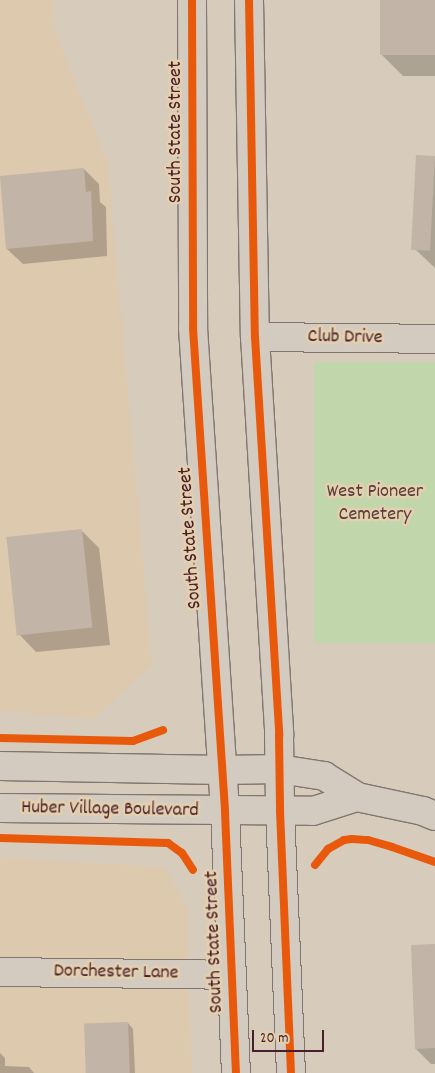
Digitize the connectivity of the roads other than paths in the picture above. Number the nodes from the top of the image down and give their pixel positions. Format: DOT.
graph roads {
  1 [pos="192,0"];
  2 [pos="249,0"];
  3 [pos="255,337"];
  4 [pos="435,339"];
  5 [pos="0,766"];
  6 [pos="279,769"];
  7 [pos="223,770"];
  8 [pos="357,797"];
  9 [pos="0,808"];
  10 [pos="280,811"];
  11 [pos="225,812"];
  12 [pos="435,816"];
  13 [pos="0,972"];
  14 [pos="232,975"];
  15 [pos="236,1073"];
  16 [pos="291,1073"];
  1 -- 7 [label="main road, South State Street"];
  2 -- 3 [label="main road"];
  3 -- 4 [label="main road, Club Drive"];
  3 -- 6 [label="main road"];
  5 -- 7 [label="main road, Huber Village Boulevard"];
  6 -- 7 [label="main road, Huber Village Boulevard"];
  6 -- 8 [label="main road, Huber Village Boulevard"];
  6 -- 10 [label="main road"];
  7 -- 11 [label="main road, South State Street"];
  8 -- 10 [label="main road, Huber Village Boulevard"];
  8 -- 12 [label="main road"];
  9 -- 11 [label="main road, Huber Village Boulevard"];
  10 -- 11 [label="main road, Huber Village Boulevard"];
  10 -- 16 [label="main road"];
  11 -- 14 [label="main road, South State Street"];
  13 -- 14 [label="main road, Dorchester Lane"];
  14 -- 15 [label="main road, South State Street"];
}
